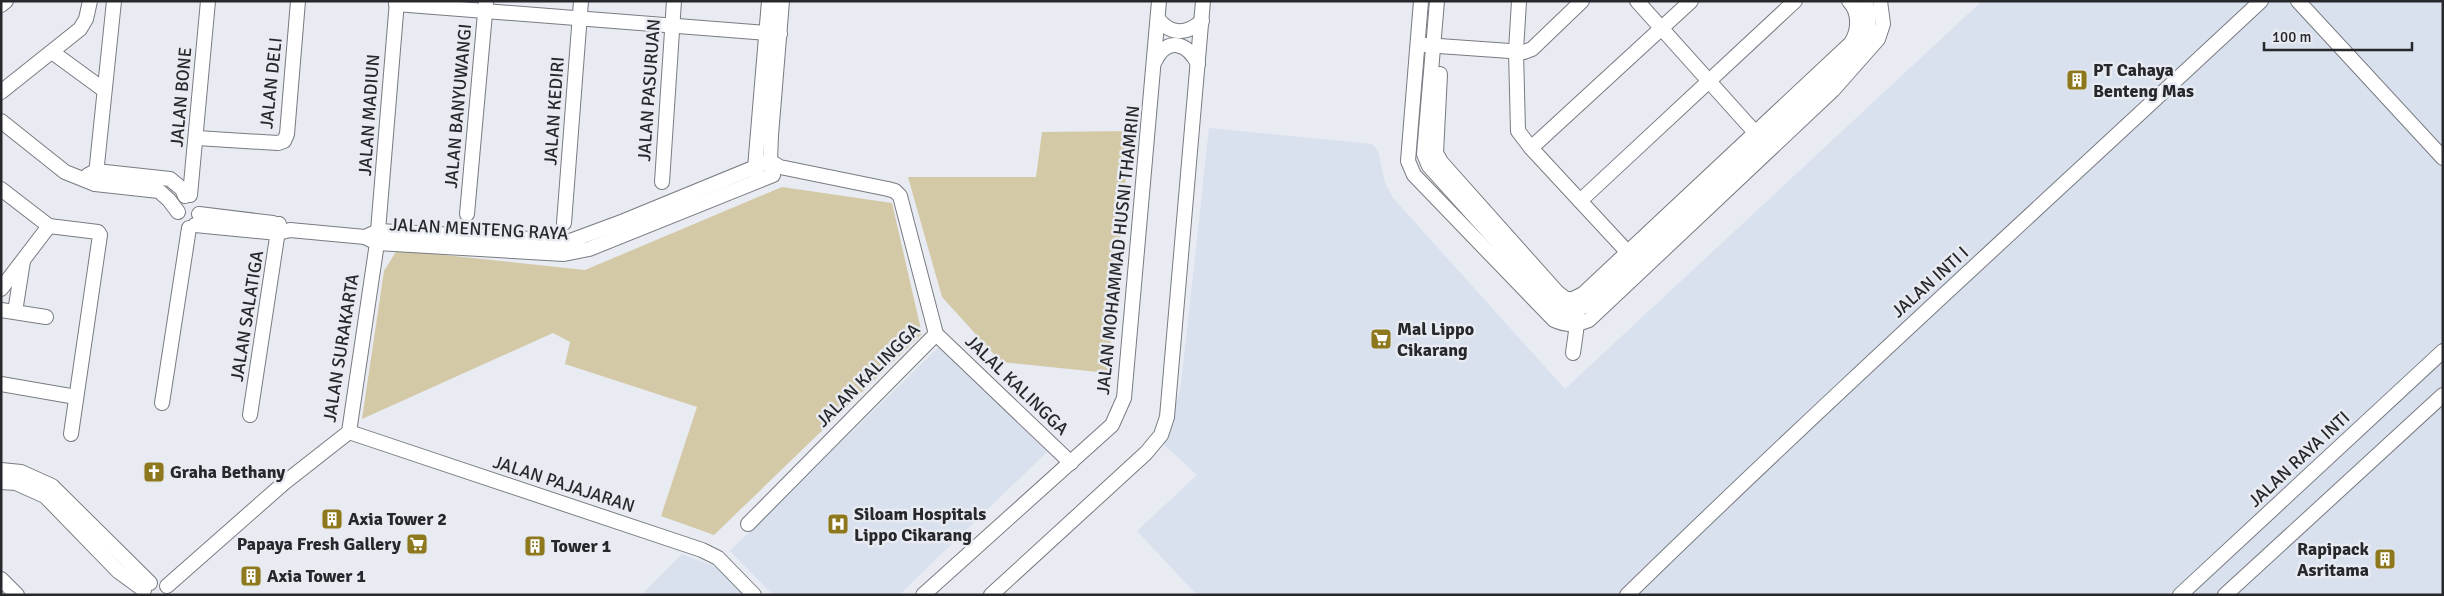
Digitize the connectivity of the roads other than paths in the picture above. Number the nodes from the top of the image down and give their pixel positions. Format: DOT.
graph roads {
  1 [pos="6,1"];
  2 [pos="90,1"];
  3 [pos="114,1"];
  4 [pos="208,1"];
  5 [pos="298,1"];
  6 [pos="581,1"];
  7 [pos="674,1"];
  8 [pos="769,1"];
  9 [pos="782,1"];
  10 [pos="1159,1"];
  11 [pos="1203,1"];
  12 [pos="1421,1"];
  13 [pos="1437,1"];
  14 [pos="1446,1"];
  15 [pos="1520,1"];
  16 [pos="1582,1"];
  17 [pos="1637,1"];
  18 [pos="1691,1"];
  19 [pos="1795,1"];
  20 [pos="1849,1"];
  21 [pos="1865,1"];
  22 [pos="1880,1"];
  23 [pos="2261,1"];
  24 [pos="2298,1"];
  25 [pos="397,2"];
  26 [pos="1,5"];
  27 [pos="486,6"];
  28 [pos="579,18"];
  29 [pos="1158,19"];
  30 [pos="1202,21"];
  31 [pos="672,26"];
  32 [pos="1662,28"];
  33 [pos="773,34"];
  34 [pos="1417,45"];
  35 [pos="1437,45"];
  36 [pos="1516,51"];
  37 [pos="52,52"];
  38 [pos="1154,62"];
  39 [pos="1198,64"];
  40 [pos="1710,80"];
  41 [pos="1830,85"];
  42 [pos="104,90"];
  43 [pos="1,92"];
  44 [pos="1,122"];
  45 [pos="1760,137"];
  46 [pos="197,138"];
  47 [pos="1531,148"];
  48 [pos="2443,158"];
  49 [pos="776,168"];
  50 [pos="757,174"];
  51 [pos="96,177"];
  52 [pos="662,182"];
  53 [pos="1,189"];
  54 [pos="188,196"];
  55 [pos="1711,198"];
  56 [pos="1580,201"];
  57 [pos="178,212"];
  58 [pos="467,214"];
  59 [pos="194,223"];
  60 [pos="564,223"];
  61 [pos="49,226"];
  62 [pos="282,229"];
  63 [pos="373,237"];
  64 [pos="1632,256"];
  65 [pos="23,258"];
  66 [pos="1,290"];
  67 [pos="8,311"];
  68 [pos="1576,312"];
  69 [pos="46,317"];
  70 [pos="936,334"];
  71 [pos="2443,351"];
  72 [pos="1573,353"];
  73 [pos="1,384"];
  74 [pos="2443,395"];
  75 [pos="76,397"];
  76 [pos="162,403"];
  77 [pos="250,415"];
  78 [pos="349,432"];
  79 [pos="71,434"];
  80 [pos="1071,463"];
  81 [pos="1,470"];
  82 [pos="1,482"];
  83 [pos="748,524"];
  84 [pos="1,579"];
  85 [pos="146,589"];
  86 [pos="168,591"];
  87 [pos="17,595"];
  88 [pos="754,595"];
  89 [pos="923,595"];
  90 [pos="991,595"];
  91 [pos="1627,595"];
  92 [pos="2180,595"];
  93 [pos="2225,595"];
  1 -- 26 [label="street"];
  2 -- 37 [label="street"];
  3 -- 42 [label="street"];
  4 -- 46 [label="street, JALAN BONE"];
  5 -- 46 [label="street, JALAN DELI"];
  6 -- 28 [label="street, JALAN KEDIRI"];
  7 -- 31 [label="street, JALAN PASURUAN"];
  8 -- 33 [label="street"];
  9 -- 33 [label="street"];
  10 -- 29 [label="street, JALAN MOHAMMAD HUSNI THAMRIN"];
  11 -- 30 [label="street"];
  12 -- 34 [label="street"];
  13 -- 35 [label="street"];
  14 -- 35 [label="street"];
  15 -- 36 [label="street"];
  16 -- 36 [label="street"];
  17 -- 32 [label="street"];
  18 -- 32 [label="street"];
  19 -- 40 [label="street"];
  20 -- 45 [label="street"];
  21 -- 41 [label="street"];
  22 -- 41 [label="street"];
  23 -- 91 [label="street, JALAN INTI I"];
  24 -- 48 [label="street"];
  25 -- 27 [label="street"];
  25 -- 63 [label="street, JALAN MADIUN"];
  27 -- 28 [label="street"];
  27 -- 58 [label="street, JALAN BANYUWANGI"];
  28 -- 31 [label="street"];
  28 -- 60 [label="street, JALAN KEDIRI"];
  29 -- 30 [label="street"];
  29 -- 38 [label="street, JALAN MOHAMMAD HUSNI THAMRIN"];
  30 -- 39 [label="street"];
  31 -- 33 [label="street"];
  31 -- 52 [label="street, JALAN PASURUAN"];
  32 -- 40 [label="street"];
  32 -- 47 [label="street"];
  33 -- 49 [label="street"];
  33 -- 50 [label="street"];
  34 -- 35 [label="street"];
  34 -- 68 [label="street"];
  35 -- 36 [label="street"];
  35 -- 68 [label="street"];
  36 -- 47 [label="street"];
  37 -- 42 [label="street"];
  37 -- 43 [label="street"];
  38 -- 39 [label="street"];
  38 -- 80 [label="street, JALAN MOHAMMAD HUSNI THAMRIN"];
  39 -- 90 [label="street"];
  40 -- 45 [label="street"];
  40 -- 56 [label="street"];
  41 -- 45 [label="street"];
  41 -- 55 [label="street"];
  42 -- 51 [label="street"];
  44 -- 51 [label="street"];
  45 -- 55 [label="street"];
  45 -- 64 [label="street"];
  46 -- 54 [label="street, JALAN BONE"];
  47 -- 56 [label="street"];
  49 -- 50 [label="street, JALAN MENTENG RAYA"];
  49 -- 70 [label="street, JALAN KALINGGA"];
  50 -- 63 [label="street, JALAN MENTENG RAYA"];
  51 -- 54 [label="street"];
  51 -- 57 [label="street"];
  53 -- 61 [label="street"];
  54 -- 57 [label="street, JALAN BONE"];
  54 -- 59 [label="street"];
  55 -- 64 [label="street"];
  55 -- 68 [label="street"];
  56 -- 64 [label="street"];
  57 -- 59 [label="street"];
  59 -- 62 [label="street, JALAN MENTENG RAYA"];
  59 -- 76 [label="street"];
  61 -- 65 [label="street"];
  61 -- 75 [label="street"];
  62 -- 63 [label="street, JALAN MENTENG RAYA"];
  62 -- 77 [label="street, JALAN SALATIGA"];
  63 -- 78 [label="street, JALAN SURAKARTA"];
  64 -- 68 [label="street"];
  65 -- 66 [label="street"];
  65 -- 67 [label="street"];
  67 -- 69 [label="street"];
  68 -- 72 [label="street"];
  70 -- 80 [label="street, JALAL KALINGGA"];
  70 -- 83 [label="street, JALAN KALINGGA"];
  71 -- 92 [label="street, JALAN RAYA INTI"];
  73 -- 75 [label="street"];
  74 -- 93 [label="street"];
  75 -- 79 [label="street"];
  78 -- 86 [label="street, JALAN SURAKARTA"];
  78 -- 88 [label="street, JALAN PAJAJARAN"];
  80 -- 89 [label="street, JALAN MOHAMMAD HUSNI THAMRIN"];
  81 -- 85 [label="street"];
  82 -- 85 [label="street"];
  84 -- 87 [label="street"];
  85 -- 86 [label="street"];
}
